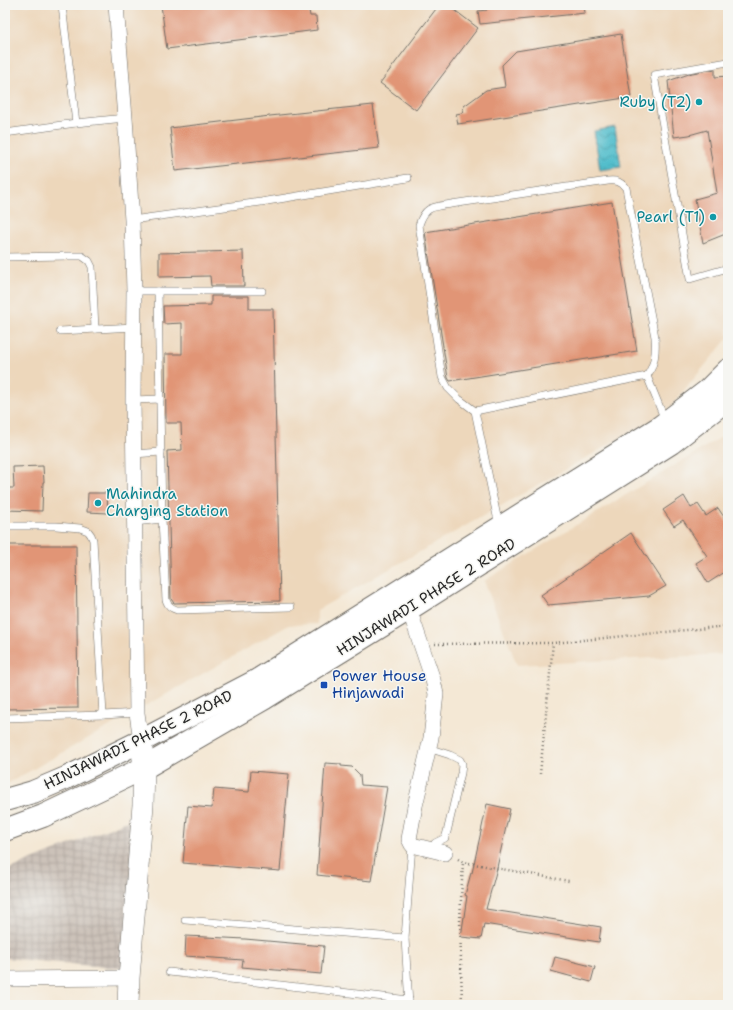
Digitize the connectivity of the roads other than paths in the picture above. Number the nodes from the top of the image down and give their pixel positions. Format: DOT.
graph roads {
  1 [pos="62,5"];
  2 [pos="116,5"];
  3 [pos="728,62"];
  4 [pos="125,118"];
  5 [pos="76,123"];
  6 [pos="5,133"];
  7 [pos="408,178"];
  8 [pos="132,220"];
  9 [pos="5,257"];
  10 [pos="728,268"];
  11 [pos="134,291"];
  12 [pos="158,291"];
  13 [pos="262,291"];
  14 [pos="135,327"];
  15 [pos="95,329"];
  16 [pos="60,332"];
  17 [pos="728,370"];
  18 [pos="647,376"];
  19 [pos="728,397"];
  20 [pos="160,399"];
  21 [pos="133,400"];
  22 [pos="475,412"];
  23 [pos="675,424"];
  24 [pos="161,452"];
  25 [pos="134,454"];
  26 [pos="162,519"];
  27 [pos="135,522"];
  28 [pos="5,526"];
  29 [pos="499,528"];
  30 [pos="291,607"];
  31 [pos="408,609"];
  32 [pos="137,713"];
  33 [pos="103,715"];
  34 [pos="5,718"];
  35 [pos="141,741"];
  36 [pos="428,748"];
  37 [pos="144,768"];
  38 [pos="5,800"];
  39 [pos="5,830"];
  40 [pos="412,845"];
  41 [pos="439,851"];
  42 [pos="185,920"];
  43 [pos="406,938"];
  44 [pos="169,972"];
  45 [pos="129,978"];
  46 [pos="5,979"];
  47 [pos="409,1002"];
  48 [pos="128,1005"];
  1 -- 5 [label="lane"];
  2 -- 4 [label="street"];
  3 -- 10 [label="lane"];
  4 -- 5 [label="lane"];
  4 -- 8 [label="street"];
  5 -- 6 [label="lane"];
  7 -- 8 [label="lane"];
  8 -- 11 [label="street"];
  9 -- 15 [label="lane"];
  11 -- 12 [label="lane"];
  11 -- 14 [label="street"];
  12 -- 13 [label="lane"];
  12 -- 20 [label="lane"];
  14 -- 15 [label="lane"];
  14 -- 21 [label="street"];
  15 -- 16 [label="lane"];
  17 -- 23 [label="main road, HINJAWADI PHASE 2 ROAD"];
  18 -- 22 [label="lane"];
  18 -- 22 [label="lane"];
  18 -- 23 [label="lane"];
  19 -- 23 [label="main road, HINJAWADI PHASE 2 ROAD"];
  20 -- 21 [label="lane"];
  20 -- 24 [label="lane"];
  21 -- 25 [label="street"];
  22 -- 29 [label="lane"];
  23 -- 29 [label="main road, HINJAWADI PHASE 2 ROAD"];
  23 -- 31 [label="main road, HINJAWADI PHASE 2 ROAD"];
  24 -- 25 [label="lane"];
  24 -- 26 [label="lane"];
  25 -- 27 [label="street"];
  26 -- 27 [label="lane"];
  26 -- 30 [label="lane"];
  27 -- 32 [label="street"];
  28 -- 33 [label="lane"];
  29 -- 35 [label="main road, HINJAWADI PHASE 2 ROAD"];
  31 -- 36 [label="street"];
  31 -- 37 [label="main road, HINJAWADI PHASE 2 ROAD"];
  32 -- 33 [label="lane"];
  32 -- 35 [label="street"];
  33 -- 34 [label="lane"];
  35 -- 37 [label="street"];
  35 -- 38 [label="main road, HINJAWADI PHASE 2 ROAD"];
  36 -- 40 [label="street"];
  36 -- 41 [label="lane"];
  37 -- 39 [label="main road, HINJAWADI PHASE 2 ROAD"];
  37 -- 45 [label="street"];
  40 -- 41 [label="street"];
  40 -- 43 [label="lane"];
  42 -- 43 [label="lane"];
  43 -- 47 [label="lane"];
  44 -- 47 [label="lane"];
  45 -- 46 [label="street"];
  45 -- 48 [label="street"];
}
